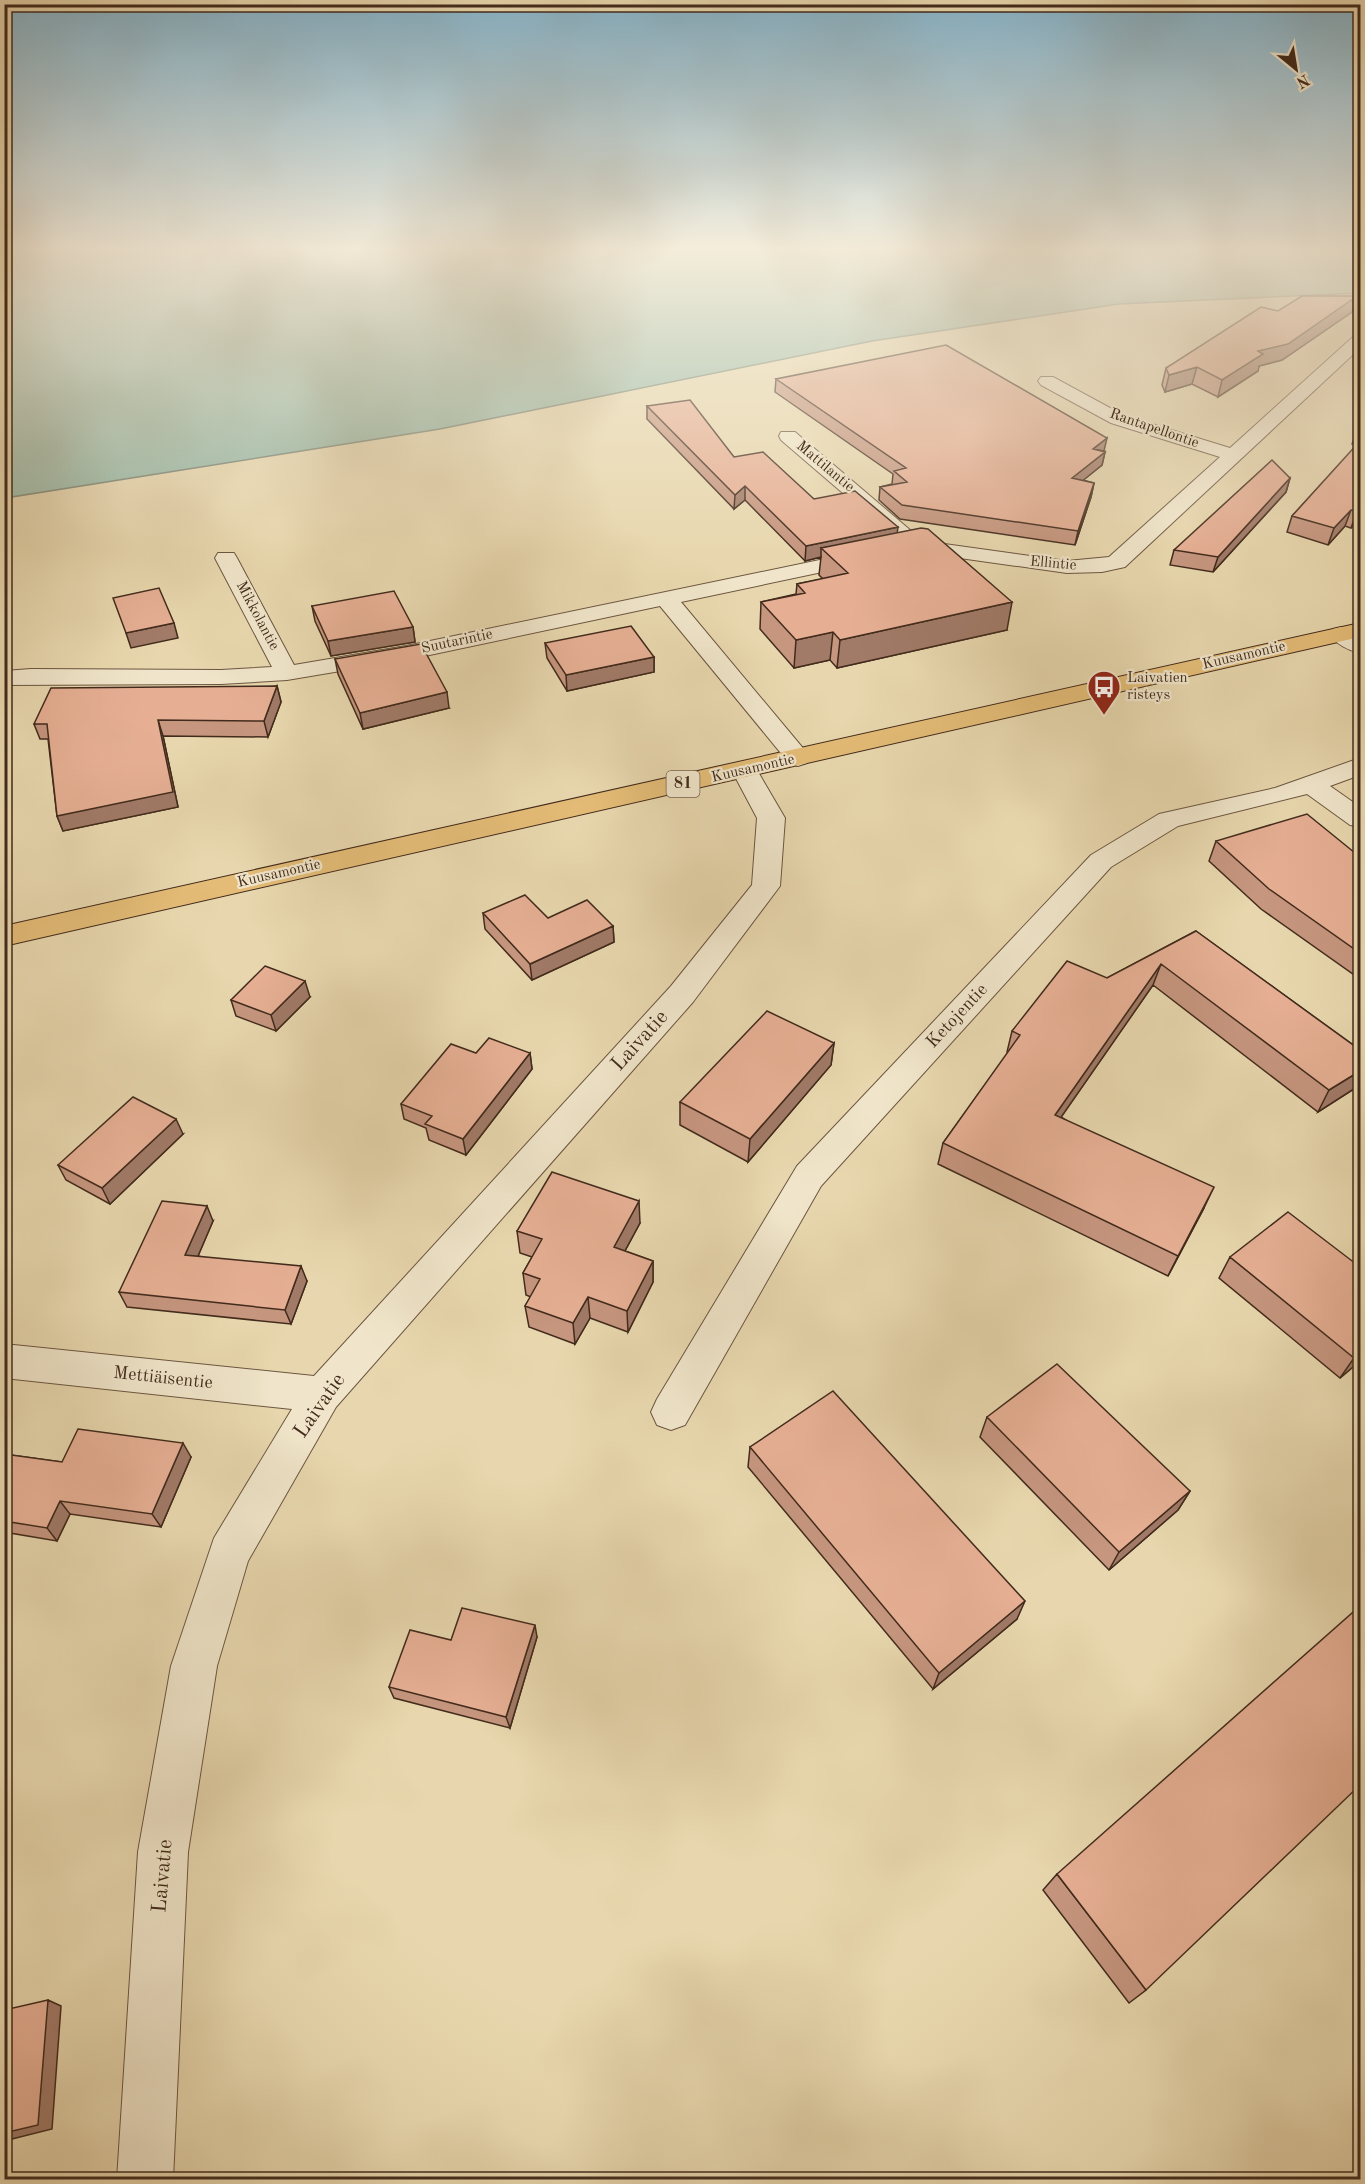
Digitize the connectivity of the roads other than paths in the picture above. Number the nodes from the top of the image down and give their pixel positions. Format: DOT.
graph roads {
  1 [pos="1349,349"];
  2 [pos="1324,370"];
  3 [pos="1351,371"];
  4 [pos="1047,381"];
  5 [pos="788,436"];
  6 [pos="1232,455"];
  7 [pos="917,546"];
  8 [pos="226,558"];
  9 [pos="666,599"];
  10 [pos="1354,637"];
  11 [pos="287,674"];
  12 [pos="4,678"];
  13 [pos="798,758"];
  14 [pos="1360,766"];
  15 [pos="745,771"];
  16 [pos="1310,784"];
  17 [pos="1360,819"];
  18 [pos="4,936"];
  19 [pos="4,1361"];
  20 [pos="322,1395"];
  21 [pos="671,1412"];
  22 [pos="145,2180"];
  1 -- 2 [label="street, Ellintie"];
  2 -- 3 [label="street"];
  2 -- 6 [label="street, Ellintie"];
  4 -- 6 [label="street, Rantapellontie"];
  5 -- 7 [label="street, Mattilantie"];
  6 -- 7 [label="street, Ellintie"];
  7 -- 9 [label="street, Ellintie"];
  8 -- 11 [label="street, Mikkolantie"];
  9 -- 11 [label="street, Suutarintie"];
  9 -- 13 [label="street"];
  10 -- 13 [label="main road, Kuusamontie / 81"];
  11 -- 12 [label="street, Suutarintie"];
  13 -- 15 [label="main road, Kuusamontie / 81"];
  14 -- 16 [label="street, Ketojentie"];
  15 -- 18 [label="main road, Kuusamontie / 81"];
  15 -- 20 [label="street, Laivatie"];
  16 -- 17 [label="street"];
  16 -- 21 [label="street, Ketojentie"];
  19 -- 20 [label="street, Mettiäisentie"];
  20 -- 22 [label="street, Laivatie"];
}
